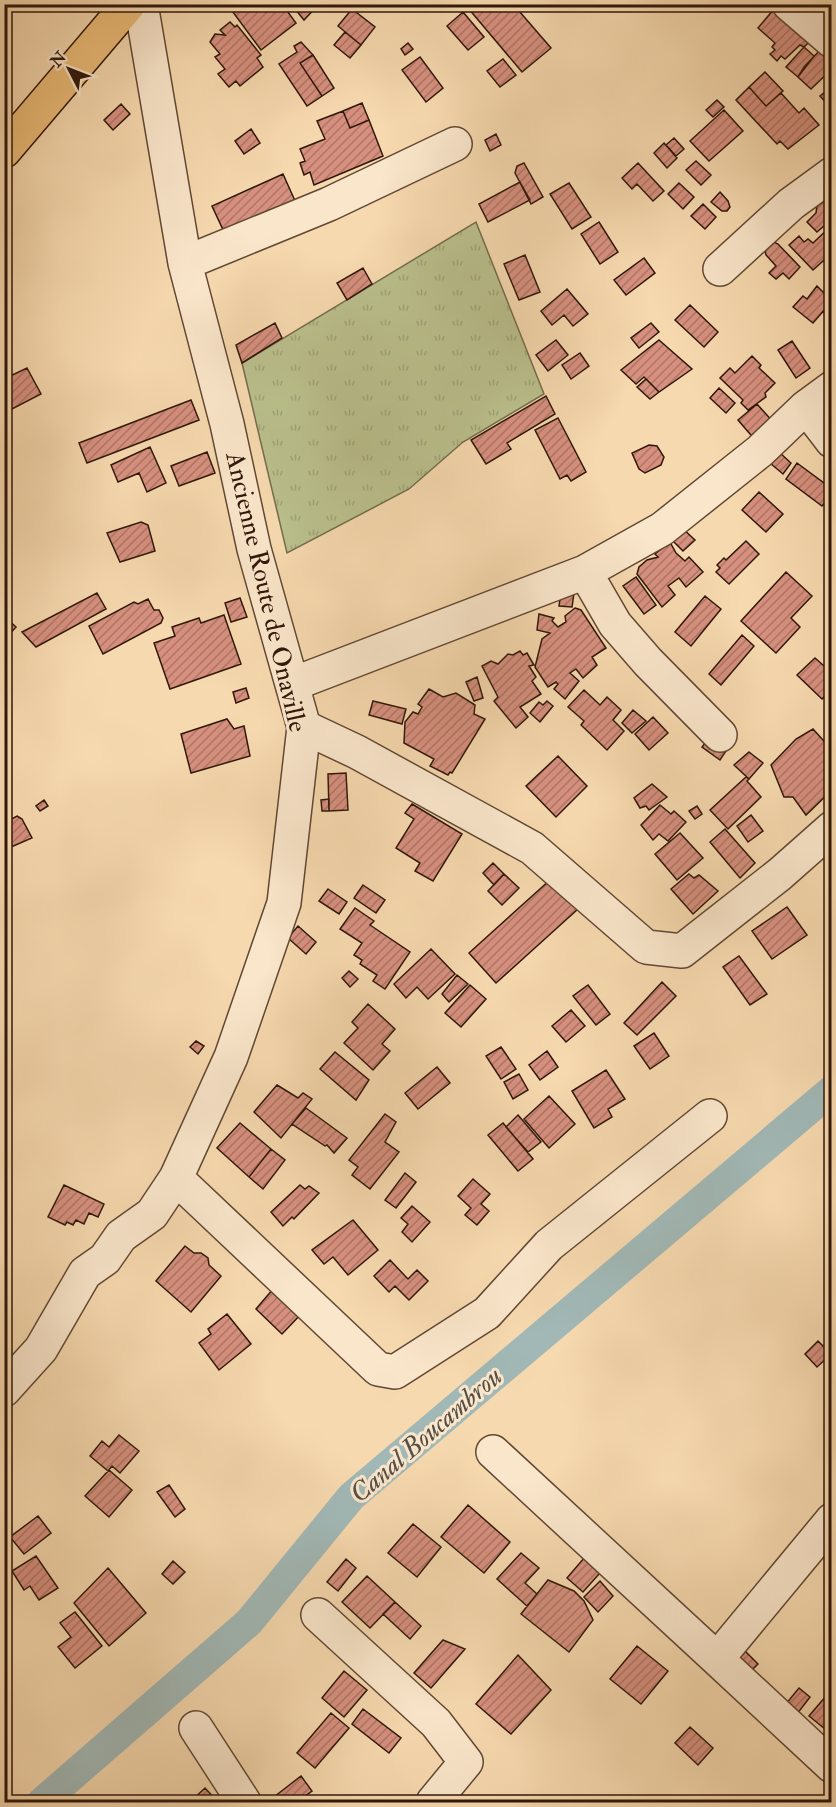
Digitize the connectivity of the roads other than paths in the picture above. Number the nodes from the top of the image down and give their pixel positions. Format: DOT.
graph roads {
  1 [pos="129,4"];
  2 [pos="141,4"];
  3 [pos="789,4"];
  4 [pos="831,41"];
  5 [pos="455,144"];
  6 [pos="4,151"];
  7 [pos="831,174"];
  8 [pos="185,263"];
  9 [pos="720,269"];
  10 [pos="831,388"];
  11 [pos="806,407"];
  12 [pos="831,441"];
  13 [pos="585,572"];
  14 [pos="293,684"];
  15 [pos="304,727"];
  16 [pos="720,735"];
  17 [pos="831,828"];
  18 [pos="710,1116"];
  19 [pos="176,1178"];
  20 [pos="4,1390"];
  21 [pos="493,1452"];
  22 [pos="831,1520"];
  23 [pos="318,1615"];
  24 [pos="717,1659"];
  25 [pos="196,1728"];
  26 [pos="831,1766"];
  27 [pos="244,1803"];
  28 [pos="433,1803"];
  1 -- 6 [label="main road"];
  2 -- 8 [label="street, Ancienne Route de Onaville"];
  3 -- 4 [label="street"];
  5 -- 8 [label="street"];
  7 -- 9 [label="street"];
  8 -- 14 [label="street, Ancienne Route de Onaville"];
  10 -- 11 [label="street"];
  11 -- 12 [label="street"];
  11 -- 13 [label="street"];
  13 -- 14 [label="street"];
  13 -- 16 [label="street"];
  14 -- 15 [label="street, Ancienne Route de Onaville"];
  15 -- 17 [label="street"];
  15 -- 19 [label="street, Ancienne Route de Onaville"];
  18 -- 19 [label="street"];
  19 -- 20 [label="street, Ancienne Route de Onaville"];
  21 -- 24 [label="street"];
  22 -- 24 [label="street"];
  23 -- 28 [label="street"];
  24 -- 26 [label="street"];
  25 -- 27 [label="street"];
}
